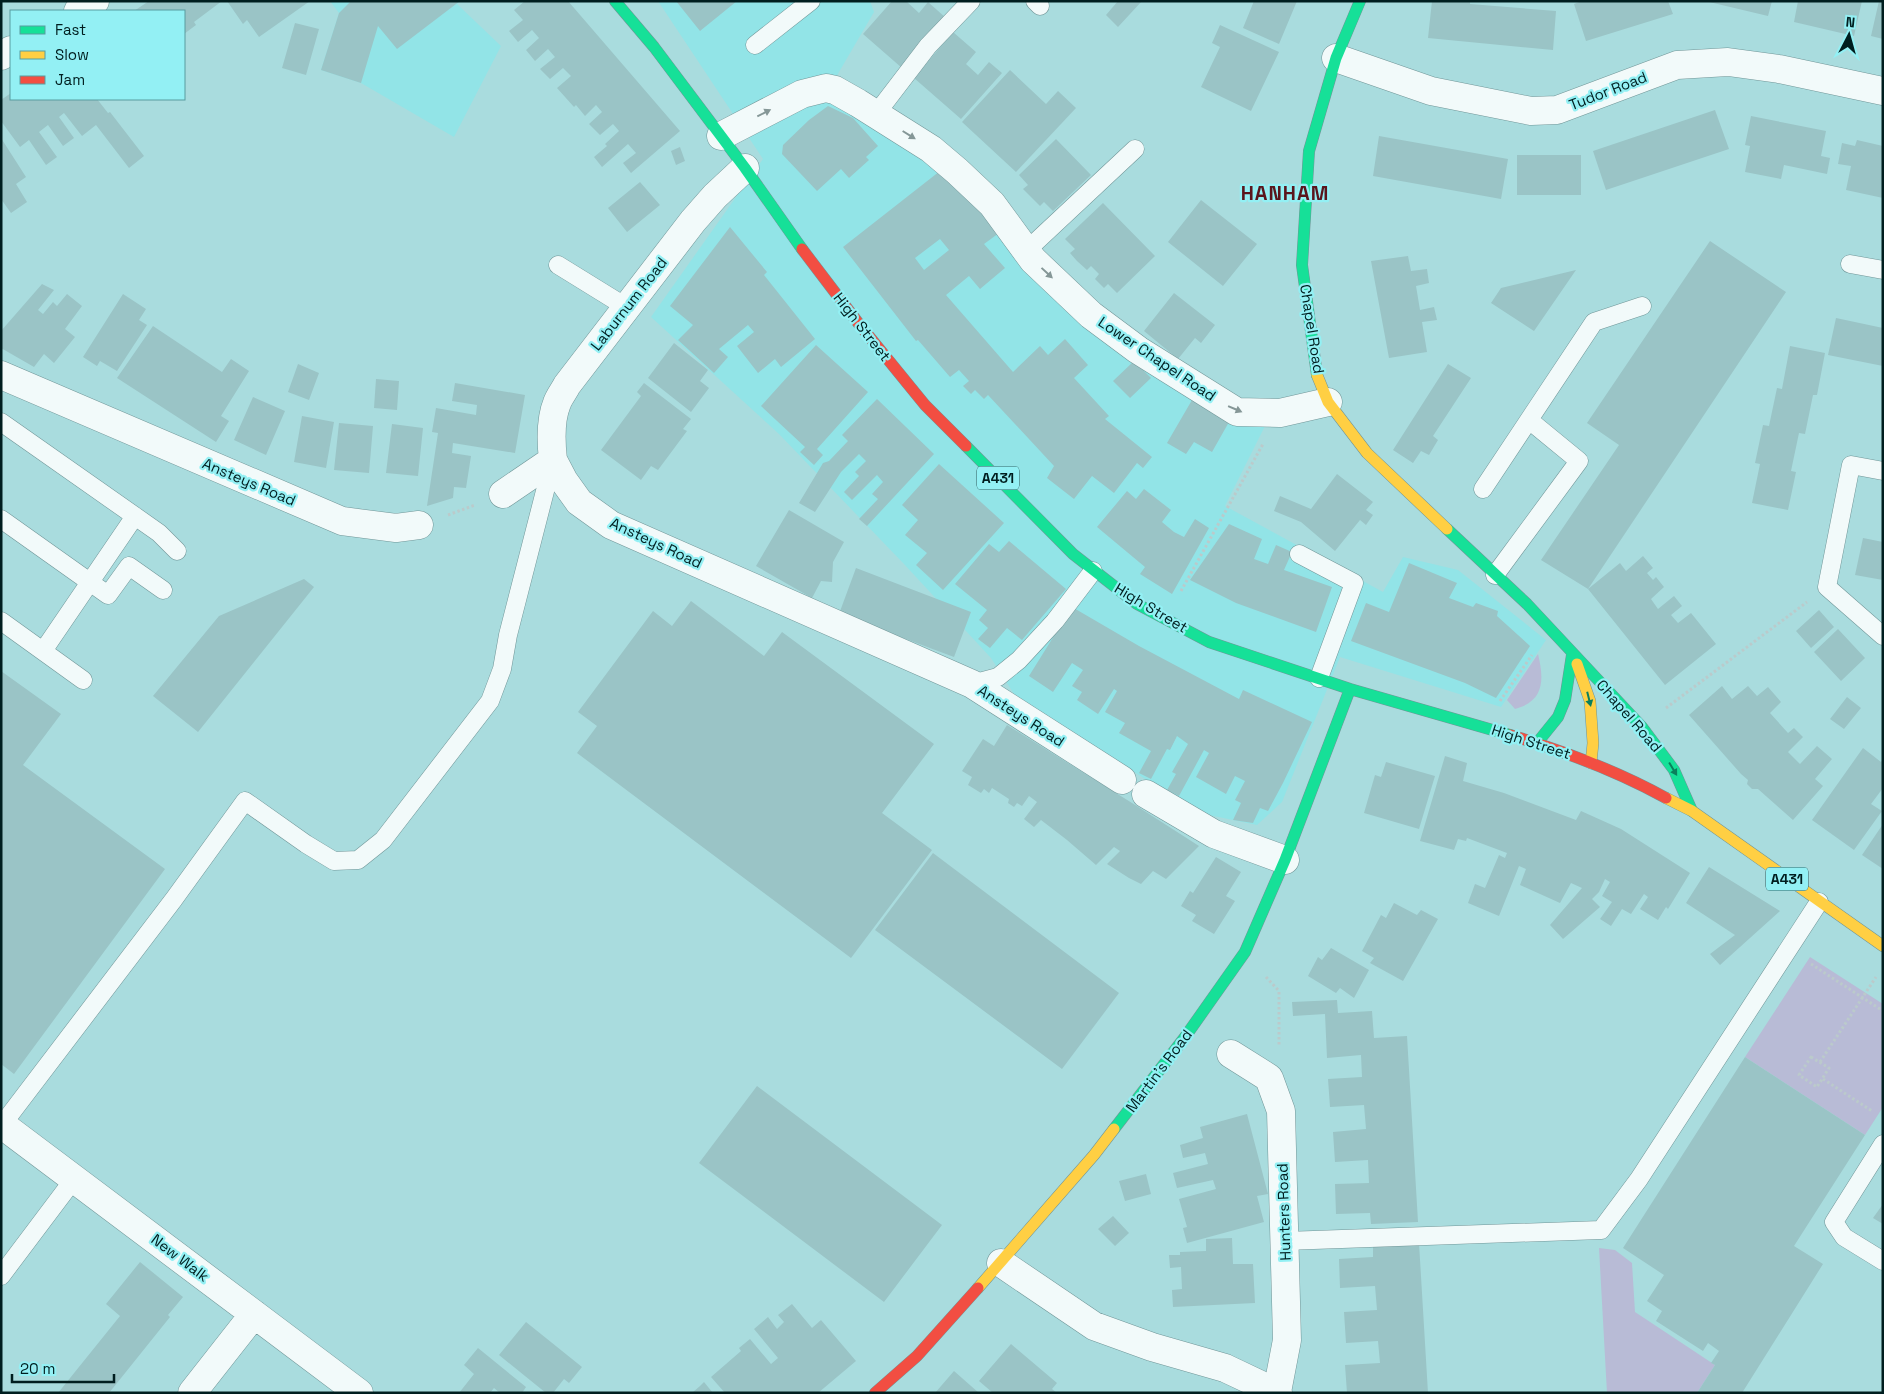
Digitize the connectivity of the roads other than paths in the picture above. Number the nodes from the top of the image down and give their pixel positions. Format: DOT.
graph roads {
  1 [pos="95,1"];
  2 [pos="615,1"];
  3 [pos="811,1"];
  4 [pos="971,1"];
  5 [pos="1360,1"];
  6 [pos="80,10"];
  7 [pos="755,45"];
  8 [pos="1336,58"];
  9 [pos="1883,91"];
  10 [pos="876,114"];
  11 [pos="721,136"];
  12 [pos="1135,149"];
  13 [pos="745,168"];
  14 [pos="1026,251"];
  15 [pos="1850,264"];
  16 [pos="558,265"];
  17 [pos="1883,270"];
  18 [pos="1642,306"];
  19 [pos="626,307"];
  20 [pos="1,376"];
  21 [pos="1328,402"];
  22 [pos="1529,420"];
  23 [pos="1,422"];
  24 [pos="553,460"];
  25 [pos="1883,471"];
  26 [pos="1483,489"];
  27 [pos="503,494"];
  28 [pos="135,516"];
  29 [pos="1,519"];
  30 [pos="419,525"];
  31 [pos="177,551"];
  32 [pos="1299,554"];
  33 [pos="1093,572"];
  34 [pos="1495,575"];
  35 [pos="90,582"];
  36 [pos="163,590"];
  37 [pos="1,621"];
  38 [pos="1883,636"];
  39 [pos="43,652"];
  40 [pos="1572,653"];
  41 [pos="1319,678"];
  42 [pos="83,680"];
  43 [pos="972,684"];
  44 [pos="1350,688"];
  45 [pos="1537,743"];
  46 [pos="1591,763"];
  47 [pos="1122,780"];
  48 [pos="1146,794"];
  49 [pos="1692,811"];
  50 [pos="1285,860"];
  51 [pos="1819,902"];
  52 [pos="1883,946"];
  53 [pos="1231,1054"];
  54 [pos="2,1124"];
  55 [pos="1883,1144"];
  56 [pos="74,1179"];
  57 [pos="1285,1241"];
  58 [pos="1883,1261"];
  59 [pos="1001,1263"];
  60 [pos="1,1276"];
  61 [pos="254,1314"];
  62 [pos="1277,1392"];
  63 [pos="192,1393"];
  64 [pos="359,1393"];
  65 [pos="875,1393"];
  1 -- 6 [label="street"];
  2 -- 11 [label="main road, High Street / A431"];
  3 -- 7 [label="lane"];
  4 -- 10 [label="lane"];
  5 -- 8 [label="main road, Chapel Road"];
  8 -- 9 [label="street, Tudor Road"];
  8 -- 21 [label="main road, Chapel Road"];
  11 -- 10 [label="street, Lower Chapel Road, one-way"];
  10 -- 14 [label="street, Lower Chapel Road, one-way"];
  11 -- 13 [label="main road, High Street / A431"];
  12 -- 14 [label="lane"];
  13 -- 19 [label="street, Laburnum Road"];
  13 -- 33 [label="main road, High Street / A431"];
  14 -- 21 [label="street, Lower Chapel Road, one-way"];
  15 -- 17 [label="lane"];
  16 -- 19 [label="lane"];
  18 -- 22 [label="lane"];
  19 -- 24 [label="street, Laburnum Road"];
  20 -- 30 [label="street, Ansteys Road"];
  21 -- 34 [label="main road, Chapel Road"];
  22 -- 26 [label="lane"];
  22 -- 34 [label="lane"];
  23 -- 28 [label="lane"];
  24 -- 27 [label="street"];
  24 -- 43 [label="street, Ansteys Road"];
  24 -- 54 [label="lane"];
  25 -- 38 [label="lane"];
  28 -- 31 [label="lane"];
  28 -- 35 [label="lane"];
  29 -- 35 [label="lane"];
  32 -- 41 [label="lane"];
  33 -- 41 [label="main road, High Street / A431"];
  33 -- 43 [label="lane"];
  34 -- 40 [label="main road, Chapel Road"];
  35 -- 36 [label="lane"];
  35 -- 39 [label="lane"];
  37 -- 39 [label="lane"];
  39 -- 42 [label="lane"];
  40 -- 45 [label="main road"];
  40 -- 46 [label="main road, Chapel Road, one-way"];
  40 -- 49 [label="main road, Chapel Road, one-way"];
  41 -- 44 [label="main road, High Street / A431"];
  43 -- 47 [label="street, Ansteys Road"];
  44 -- 45 [label="main road, High Street / A431"];
  44 -- 50 [label="main road, Martin's Road"];
  45 -- 46 [label="main road, High Street / A431"];
  46 -- 49 [label="main road, High Street / A431"];
  48 -- 50 [label="street"];
  49 -- 51 [label="main road, High Street / A431"];
  50 -- 59 [label="main road, Martin's Road"];
  51 -- 52 [label="main road, High Street / A431"];
  51 -- 57 [label="lane"];
  53 -- 57 [label="street, Hunters Road"];
  54 -- 56 [label="street, New Walk"];
  55 -- 58 [label="lane"];
  56 -- 60 [label="lane"];
  56 -- 61 [label="street, New Walk"];
  57 -- 62 [label="street, Hunters Road"];
  59 -- 62 [label="street, Hunters Road"];
  59 -- 65 [label="main road, Martin's Road"];
  61 -- 63 [label="street"];
  61 -- 64 [label="street, New Walk"];
}
